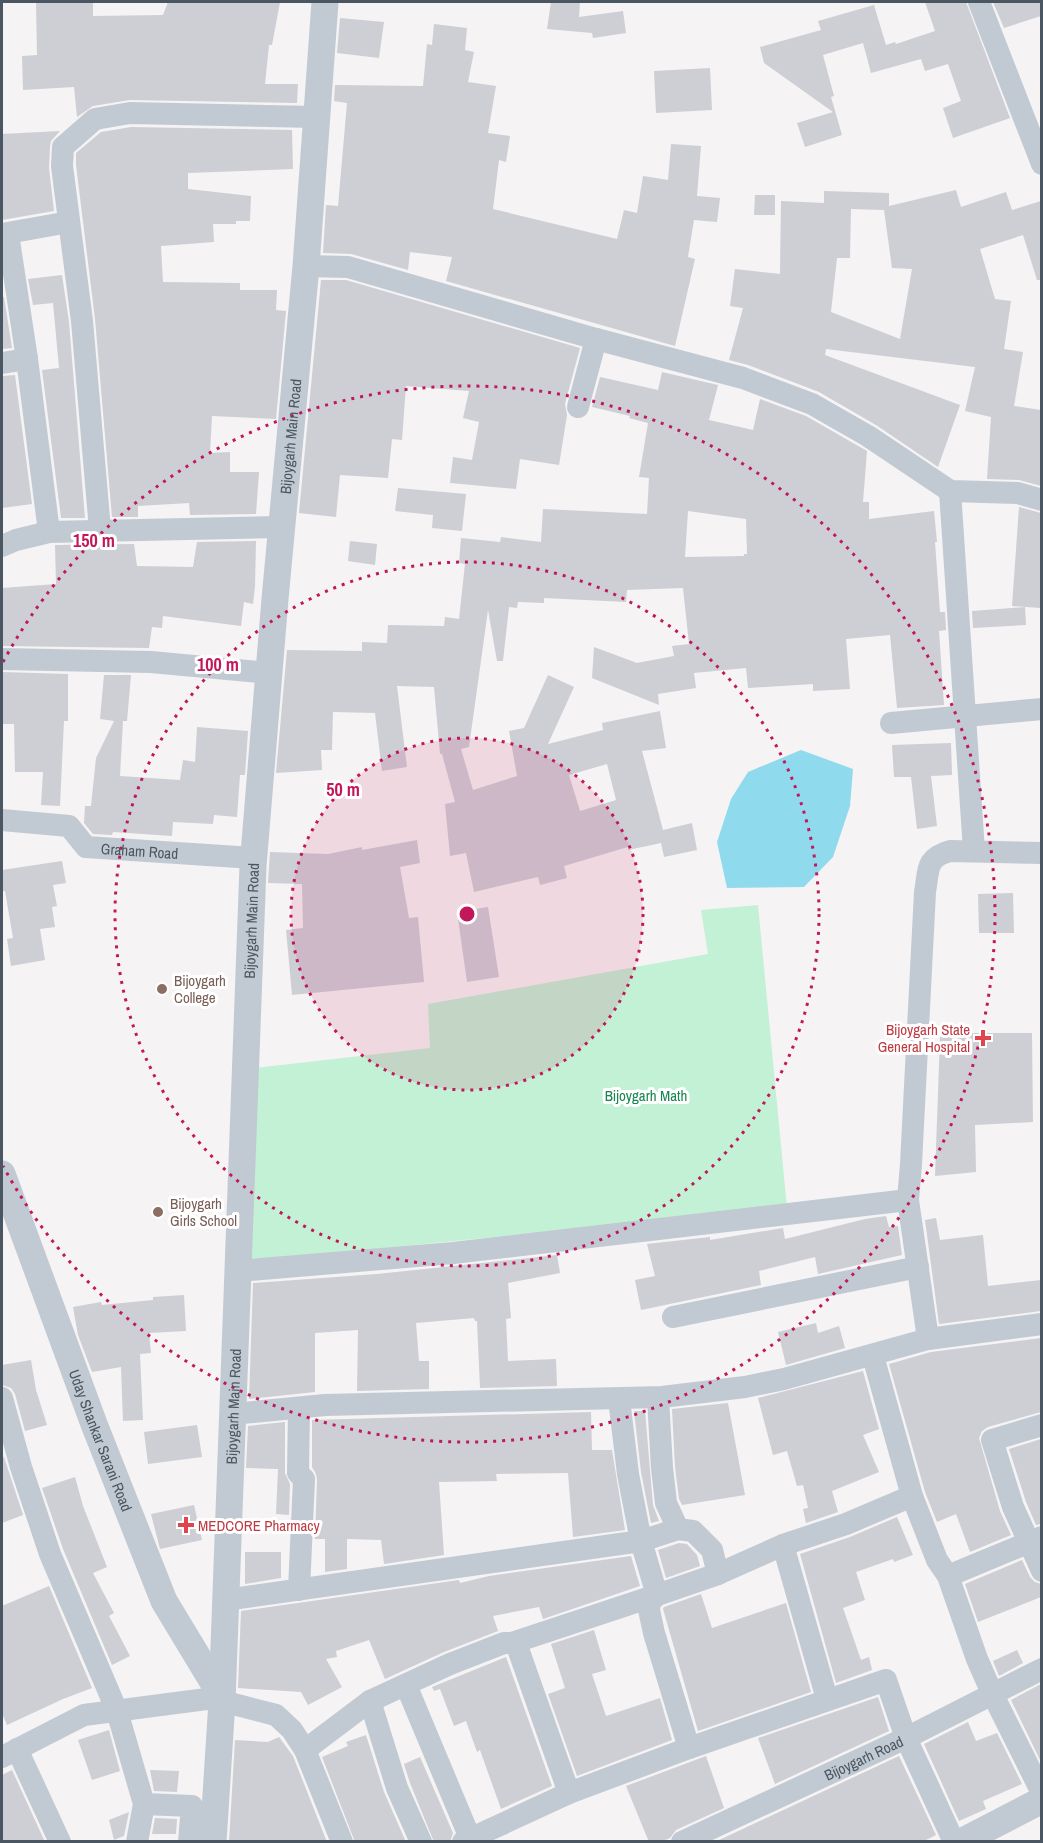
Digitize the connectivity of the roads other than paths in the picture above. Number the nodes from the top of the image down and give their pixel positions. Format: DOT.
graph roads {
  1 [pos="325,2"];
  2 [pos="979,2"];
  3 [pos="316,117"];
  4 [pos="1041,164"];
  5 [pos="69,222"];
  6 [pos="5,234"];
  7 [pos="306,266"];
  8 [pos="596,339"];
  9 [pos="27,359"];
  10 [pos="2,363"];
  11 [pos="578,407"];
  12 [pos="950,491"];
  13 [pos="1041,500"];
  14 [pos="281,527"];
  15 [pos="99,530"];
  16 [pos="49,532"];
  17 [pos="2,546"];
  18 [pos="2,659"];
  19 [pos="268,673"];
  20 [pos="1041,709"];
  21 [pos="964,717"];
  22 [pos="891,723"];
  23 [pos="3,813"];
  24 [pos="974,851"];
  25 [pos="1041,853"];
  26 [pos="254,858"];
  27 [pos="2,1174"];
  28 [pos="908,1200"];
  29 [pos="918,1267"];
  30 [pos="238,1271"];
  31 [pos="674,1317"];
  32 [pos="1041,1324"];
  33 [pos="928,1340"];
  34 [pos="873,1356"];
  35 [pos="2,1398"];
  36 [pos="658,1398"];
  37 [pos="619,1399"];
  38 [pos="299,1408"];
  39 [pos="232,1414"];
  40 [pos="1041,1425"];
  41 [pos="912,1496"];
  42 [pos="678,1529"];
  43 [pos="1035,1539"];
  44 [pos="641,1541"];
  45 [pos="783,1545"];
  46 [pos="1041,1571"];
  47 [pos="718,1574"];
  48 [pos="948,1576"];
  49 [pos="298,1590"];
  50 [pos="657,1595"];
  51 [pos="225,1600"];
  52 [pos="512,1643"];
  53 [pos="1041,1669"];
  54 [pos="406,1685"];
  55 [pos="992,1693"];
  56 [pos="222,1699"];
  57 [pos="827,1700"];
  58 [pos="370,1701"];
  59 [pos="117,1711"];
  60 [pos="906,1738"];
  61 [pos="689,1748"];
  62 [pos="304,1750"];
  63 [pos="9,1753"];
  64 [pos="569,1793"];
  65 [pos="1041,1793"];
  66 [pos="1041,1800"];
  67 [pos="144,1804"];
  68 [pos="467,1840"];
  69 [pos="60,1842"];
  70 [pos="137,1842"];
  71 [pos="189,1842"];
  72 [pos="213,1842"];
  73 [pos="342,1842"];
  74 [pos="421,1842"];
  75 [pos="682,1842"];
  76 [pos="954,1842"];
  77 [pos="961,1842"];
  1 -- 3 [label="street, Bijoygarh Main Road"];
  2 -- 4 [label="street"];
  3 -- 5 [label="street"];
  3 -- 7 [label="street, Bijoygarh Main Road"];
  5 -- 6 [label="street"];
  5 -- 15 [label="street"];
  6 -- 9 [label="street"];
  7 -- 8 [label="street"];
  7 -- 14 [label="street, Bijoygarh Main Road"];
  8 -- 11 [label="street"];
  8 -- 12 [label="street"];
  9 -- 10 [label="street"];
  9 -- 16 [label="street"];
  12 -- 13 [label="street"];
  12 -- 21 [label="street"];
  14 -- 15 [label="street"];
  14 -- 19 [label="street, Bijoygarh Main Road"];
  15 -- 16 [label="street"];
  16 -- 17 [label="street"];
  18 -- 19 [label="street"];
  19 -- 26 [label="street, Bijoygarh Main Road"];
  20 -- 21 [label="street"];
  21 -- 22 [label="street"];
  21 -- 24 [label="street"];
  23 -- 26 [label="street, Graham Road"];
  24 -- 25 [label="street"];
  24 -- 28 [label="street"];
  26 -- 30 [label="street, Bijoygarh Main Road"];
  27 -- 56 [label="street, Uday Shankar Sarani Road"];
  28 -- 29 [label="street"];
  28 -- 30 [label="street"];
  29 -- 31 [label="street"];
  29 -- 33 [label="street"];
  30 -- 39 [label="street, Bijoygarh Main Road"];
  32 -- 33 [label="street"];
  33 -- 34 [label="street"];
  34 -- 36 [label="street"];
  34 -- 41 [label="street"];
  35 -- 59 [label="street"];
  36 -- 37 [label="street"];
  36 -- 42 [label="street"];
  37 -- 38 [label="street"];
  37 -- 44 [label="street"];
  38 -- 39 [label="street"];
  38 -- 49 [label="street"];
  39 -- 51 [label="street, Bijoygarh Main Road"];
  40 -- 43 [label="street"];
  41 -- 45 [label="street"];
  41 -- 48 [label="street"];
  42 -- 44 [label="street"];
  42 -- 47 [label="street"];
  43 -- 46 [label="street"];
  43 -- 48 [label="street"];
  44 -- 49 [label="street"];
  44 -- 50 [label="street"];
  45 -- 47 [label="street"];
  45 -- 57 [label="street"];
  47 -- 50 [label="street"];
  48 -- 55 [label="street"];
  49 -- 51 [label="street"];
  50 -- 52 [label="street"];
  50 -- 61 [label="street"];
  51 -- 56 [label="street, Bijoygarh Main Road"];
  52 -- 54 [label="street"];
  52 -- 64 [label="street"];
  53 -- 55 [label="street, Bijoygarh Road"];
  54 -- 58 [label="street"];
  54 -- 68 [label="street"];
  55 -- 60 [label="street, Bijoygarh Road"];
  55 -- 65 [label="street"];
  56 -- 59 [label="street"];
  56 -- 62 [label="street"];
  56 -- 72 [label="street, Bijoygarh Main Road"];
  57 -- 60 [label="street"];
  57 -- 61 [label="street"];
  58 -- 62 [label="street"];
  58 -- 74 [label="street"];
  59 -- 63 [label="street"];
  59 -- 67 [label="street"];
  60 -- 75 [label="street, Bijoygarh Road"];
  60 -- 76 [label="street"];
  61 -- 64 [label="street"];
  62 -- 73 [label="street"];
  63 -- 69 [label="street"];
  64 -- 68 [label="street"];
  66 -- 77 [label="street"];
  67 -- 70 [label="street"];
  67 -- 71 [label="street"];
}
